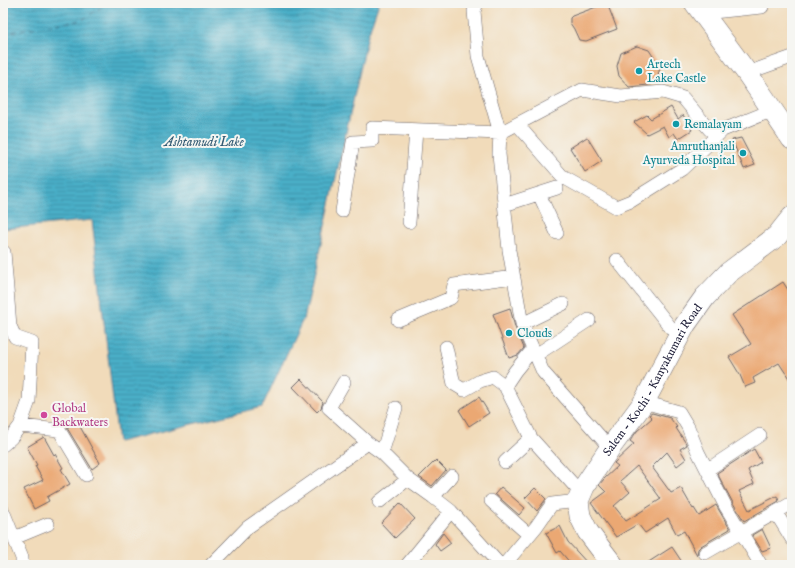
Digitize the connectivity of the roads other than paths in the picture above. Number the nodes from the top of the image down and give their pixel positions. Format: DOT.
graph roads {
  1 [pos="477,3"];
  2 [pos="762,3"];
  3 [pos="699,8"];
  4 [pos="792,57"];
  5 [pos="747,73"];
  6 [pos="772,110"];
  7 [pos="517,124"];
  8 [pos="416,130"];
  9 [pos="723,130"];
  10 [pos="500,133"];
  11 [pos="792,139"];
  12 [pos="557,188"];
  13 [pos="539,194"];
  14 [pos="504,205"];
  15 [pos="342,211"];
  16 [pos="792,217"];
  17 [pos="409,222"];
  18 [pos="558,232"];
  19 [pos="4,252"];
  20 [pos="617,260"];
  21 [pos="514,277"];
  22 [pos="5,284"];
  23 [pos="563,304"];
  24 [pos="398,320"];
  25 [pos="589,320"];
  26 [pos="522,324"];
  27 [pos="679,338"];
  28 [pos="446,347"];
  29 [pos="535,352"];
  30 [pos="344,382"];
  31 [pos="505,386"];
  32 [pos="644,402"];
  33 [pos="396,408"];
  34 [pos="20,426"];
  35 [pos="760,435"];
  36 [pos="531,438"];
  37 [pos="368,443"];
  38 [pos="3,445"];
  39 [pos="610,448"];
  40 [pos="382,453"];
  41 [pos="505,462"];
  42 [pos="707,470"];
  43 [pos="86,475"];
  44 [pos="452,476"];
  45 [pos="408,479"];
  46 [pos="433,497"];
  47 [pos="580,497"];
  48 [pos="491,501"];
  49 [pos="379,502"];
  50 [pos="792,503"];
  51 [pos="451,511"];
  52 [pos="776,512"];
  53 [pos="3,513"];
  54 [pos="48,524"];
  55 [pos="742,532"];
  56 [pos="529,535"];
  57 [pos="14,538"];
  58 [pos="792,539"];
  59 [pos="705,553"];
  60 [pos="213,564"];
  61 [pos="22,565"];
  62 [pos="407,565"];
  63 [pos="500,565"];
  64 [pos="504,565"];
  65 [pos="613,565"];
  66 [pos="761,565"];
  1 -- 10 [label="street"];
  2 -- 3 [label="street"];
  3 -- 5 [label="main road"];
  4 -- 5 [label="street"];
  5 -- 6 [label="main road"];
  6 -- 9 [label="street"];
  6 -- 11 [label="main road"];
  7 -- 9 [label="street"];
  7 -- 9 [label="street"];
  7 -- 10 [label="street"];
  8 -- 10 [label="street"];
  8 -- 15 [label="street"];
  8 -- 17 [label="street"];
  10 -- 14 [label="street"];
  12 -- 13 [label="street"];
  13 -- 14 [label="street"];
  13 -- 18 [label="street"];
  14 -- 21 [label="street"];
  16 -- 27 [label="main road, Salem - Kochi - Kanyakumari Road"];
  19 -- 22 [label="street"];
  20 -- 27 [label="street"];
  21 -- 24 [label="street"];
  21 -- 26 [label="street"];
  22 -- 34 [label="street"];
  23 -- 26 [label="street"];
  25 -- 29 [label="street"];
  26 -- 29 [label="street"];
  27 -- 32 [label="main road, Salem - Kochi - Kanyakumari Road"];
  28 -- 31 [label="street"];
  29 -- 31 [label="street"];
  29 -- 39 [label="street"];
  30 -- 37 [label="street"];
  31 -- 36 [label="street"];
  32 -- 39 [label="main road, Salem - Kochi - Kanyakumari Road"];
  32 -- 42 [label="street"];
  33 -- 40 [label="street"];
  34 -- 38 [label="street"];
  34 -- 43 [label="street"];
  35 -- 42 [label="street"];
  36 -- 41 [label="street"];
  36 -- 47 [label="street"];
  37 -- 40 [label="street"];
  37 -- 60 [label="street"];
  39 -- 47 [label="main road, Salem - Kochi - Kanyakumari Road"];
  40 -- 45 [label="street"];
  42 -- 55 [label="street"];
  44 -- 46 [label="street"];
  45 -- 46 [label="street"];
  45 -- 49 [label="street"];
  46 -- 51 [label="street"];
  47 -- 56 [label="street"];
  47 -- 65 [label="main road"];
  48 -- 56 [label="street"];
  50 -- 52 [label="street"];
  51 -- 62 [label="street"];
  51 -- 63 [label="street"];
  52 -- 55 [label="street"];
  52 -- 58 [label="street"];
  53 -- 57 [label="street"];
  54 -- 57 [label="street"];
  55 -- 59 [label="street"];
  55 -- 66 [label="street"];
  56 -- 64 [label="street"];
  57 -- 61 [label="street"];
}
